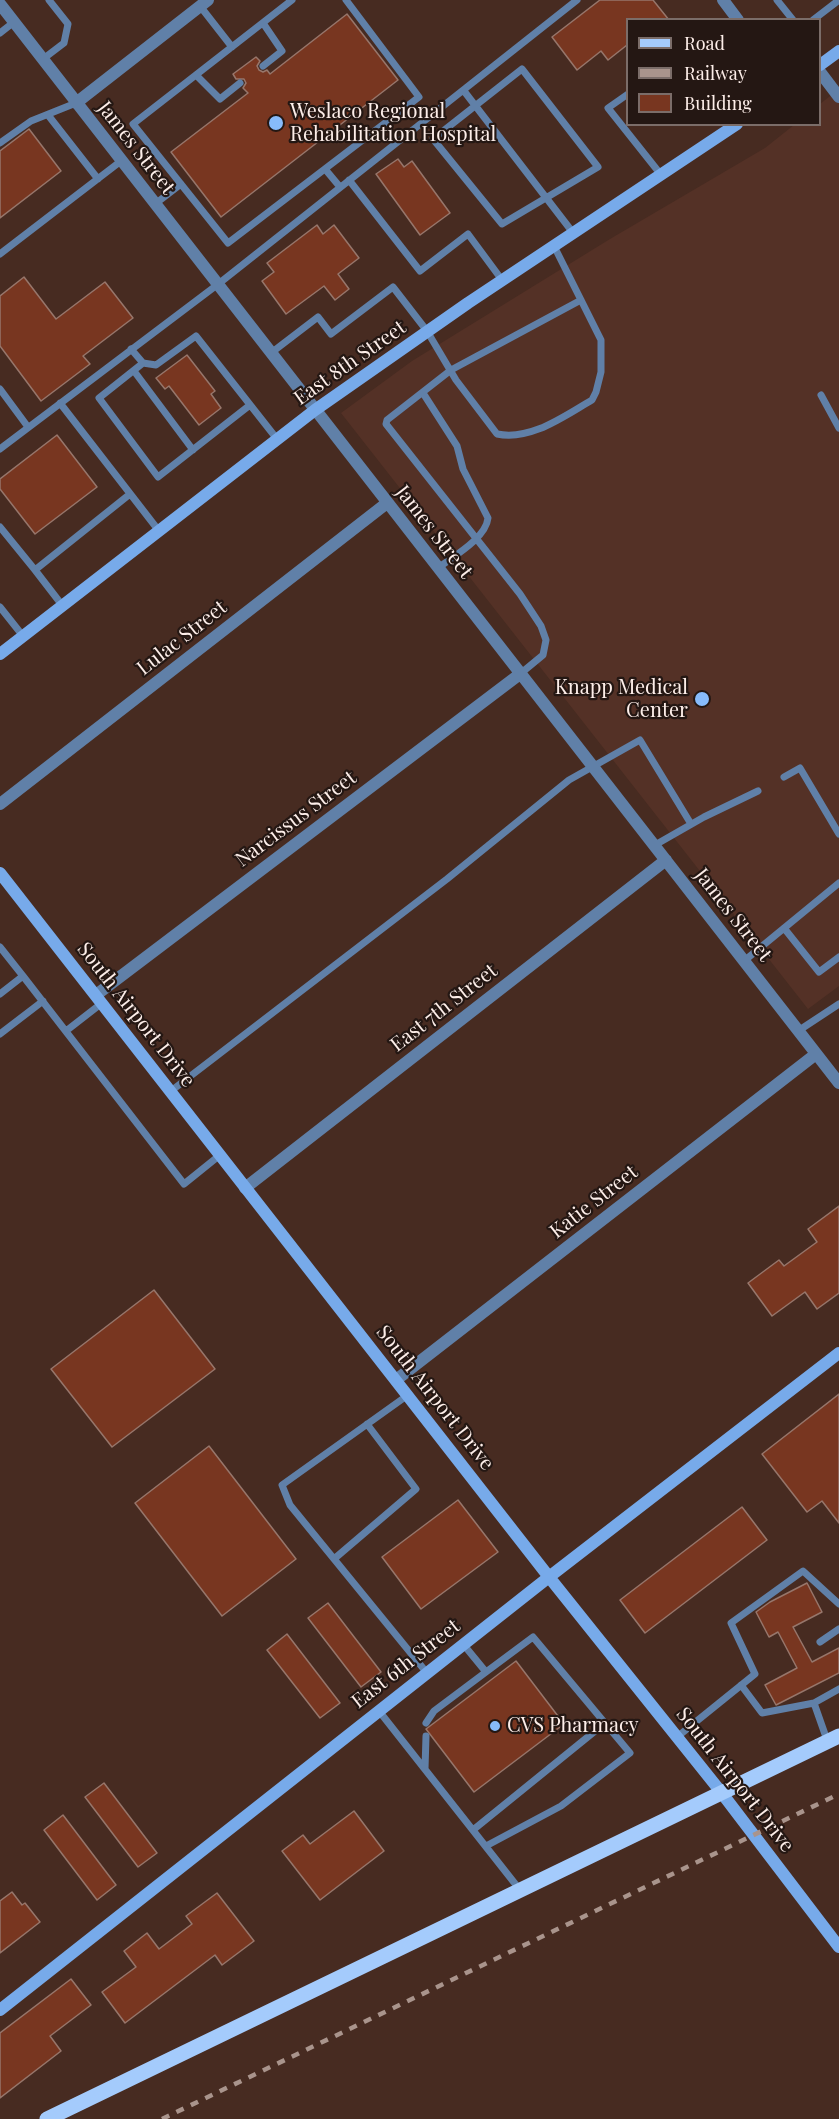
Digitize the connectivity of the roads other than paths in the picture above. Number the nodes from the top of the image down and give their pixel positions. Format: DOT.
graph roads {
  1 [pos="49,0"];
  2 [pos="292,0"];
  3 [pos="346,0"];
  4 [pos="577,0"];
  5 [pos="723,0"];
  6 [pos="777,0"];
  7 [pos="839,0"];
  8 [pos="204,3"];
  9 [pos="0,4"];
  10 [pos="733,18"];
  11 [pos="791,18"];
  12 [pos="816,18"];
  13 [pos="14,22"];
  14 [pos="263,22"];
  15 [pos="0,33"];
  16 [pos="232,47"];
  17 [pos="839,51"];
  18 [pos="43,59"];
  19 [pos="821,64"];
  20 [pos="263,66"];
  21 [pos="821,74"];
  22 [pos="196,75"];
  23 [pos="240,83"];
  24 [pos="464,91"];
  25 [pos="626,95"];
  26 [pos="839,97"];
  27 [pos="76,103"];
  28 [pos="475,105"];
  29 [pos="48,115"];
  30 [pos="734,126"];
  31 [pos="0,143"];
  32 [pos="122,161"];
  33 [pos="325,169"];
  34 [pos="662,176"];
  35 [pos="98,178"];
  36 [pos="349,180"];
  37 [pos="181,184"];
  38 [pos="340,187"];
  39 [pos="547,196"];
  40 [pos="155,204"];
  41 [pos="574,234"];
  42 [pos="554,246"];
  43 [pos="0,254"];
  44 [pos="502,280"];
  45 [pos="217,285"];
  46 [pos="581,300"];
  47 [pos="427,331"];
  48 [pos="131,349"];
  49 [pos="271,353"];
  50 [pos="143,363"];
  51 [pos="134,370"];
  52 [pos="451,370"];
  53 [pos="0,389"];
  54 [pos="423,393"];
  55 [pos="821,395"];
  56 [pos="60,403"];
  57 [pos="250,405"];
  58 [pos="315,410"];
  59 [pos="28,427"];
  60 [pos="839,428"];
  61 [pos="277,439"];
  62 [pos="0,449"];
  63 [pos="194,450"];
  64 [pos="130,494"];
  65 [pos="387,503"];
  66 [pos="0,527"];
  67 [pos="159,531"];
  68 [pos="476,539"];
  69 [pos="438,568"];
  70 [pos="35,570"];
  71 [pos="62,605"];
  72 [pos="0,607"];
  73 [pos="23,636"];
  74 [pos="0,654"];
  75 [pos="520,674"];
  76 [pos="593,767"];
  77 [pos="784,777"];
  78 [pos="758,791"];
  79 [pos="0,804"];
  80 [pos="691,824"];
  81 [pos="839,834"];
  82 [pos="655,845"];
  83 [pos="666,860"];
  84 [pos="0,873"];
  85 [pos="839,883"];
  86 [pos="784,928"];
  87 [pos="0,947"];
  88 [pos="839,957"];
  89 [pos="744,961"];
  90 [pos="23,976"];
  91 [pos="0,994"];
  92 [pos="99,999"];
  93 [pos="42,1001"];
  94 [pos="839,1004"];
  95 [pos="66,1031"];
  96 [pos="798,1031"];
  97 [pos="0,1034"];
  98 [pos="816,1054"];
  99 [pos="839,1083"];
  100 [pos="171,1091"];
  101 [pos="220,1155"];
  102 [pos="245,1188"];
  103 [pos="839,1353"];
  104 [pos="396,1380"];
  105 [pos="408,1395"];
  106 [pos="367,1424"];
  107 [pos="334,1559"];
  108 [pos="549,1577"];
  109 [pos="839,1604"];
  110 [pos="839,1629"];
  111 [pos="820,1642"];
  112 [pos="464,1644"];
  113 [pos="486,1672"];
  114 [pos="427,1673"];
  115 [pos="741,1685"];
  116 [pos="839,1689"];
  117 [pos="814,1703"];
  118 [pos="379,1711"];
  119 [pos="426,1723"];
  120 [pos="605,1723"];
  121 [pos="426,1736"];
  122 [pos="677,1737"];
  123 [pos="833,1739"];
  124 [pos="425,1769"];
  125 [pos="721,1792"];
  126 [pos="473,1830"];
  127 [pos="486,1846"];
  128 [pos="520,1890"];
  129 [pos="839,1947"];
  130 [pos="0,2010"];
  131 [pos="47,2119"];
  1 -- 18 [label="lane"];
  2 -- 14 [label="lane"];
  3 -- 33 [label="lane"];
  4 -- 24 [label="lane"];
  5 -- 10 [label="street"];
  6 -- 11 [label="lane"];
  7 -- 12 [label="lane"];
  8 -- 16 [label="lane"];
  8 -- 27 [label="street"];
  9 -- 13 [label="street, James Street"];
  13 -- 15 [label="lane"];
  13 -- 18 [label="street, James Street"];
  14 -- 16 [label="lane"];
  14 -- 20 [label="lane"];
  16 -- 22 [label="lane"];
  17 -- 19 [label="street"];
  18 -- 27 [label="street, James Street"];
  21 -- 26 [label="street"];
  22 -- 23 [label="lane"];
  22 -- 37 [label="lane"];
  24 -- 28 [label="lane"];
  24 -- 36 [label="lane"];
  25 -- 34 [label="lane"];
  27 -- 29 [label="lane"];
  27 -- 32 [label="street, James Street"];
  28 -- 39 [label="lane"];
  28 -- 39 [label="lane"];
  28 -- 39 [label="lane"];
  29 -- 31 [label="lane"];
  29 -- 35 [label="lane"];
  30 -- 34 [label="street, East 8th Street"];
  32 -- 35 [label="lane"];
  32 -- 40 [label="street, James Street"];
  33 -- 37 [label="lane"];
  33 -- 38 [label="lane"];
  34 -- 41 [label="street, East 8th Street"];
  35 -- 43 [label="lane"];
  36 -- 38 [label="lane"];
  36 -- 44 [label="lane"];
  37 -- 40 [label="lane"];
  38 -- 45 [label="lane"];
  39 -- 41 [label="lane"];
  40 -- 45 [label="street, James Street"];
  41 -- 42 [label="street, East 8th Street"];
  42 -- 44 [label="street, East 8th Street"];
  42 -- 46 [label="lane"];
  44 -- 47 [label="street, East 8th Street"];
  45 -- 48 [label="lane"];
  45 -- 49 [label="street, James Street"];
  46 -- 52 [label="lane"];
  46 -- 52 [label="lane"];
  47 -- 49 [label="lane"];
  47 -- 52 [label="lane"];
  47 -- 58 [label="street, East 8th Street"];
  48 -- 50 [label="lane"];
  48 -- 56 [label="lane"];
  49 -- 58 [label="street, James Street"];
  50 -- 51 [label="lane"];
  50 -- 57 [label="lane"];
  51 -- 63 [label="lane"];
  51 -- 63 [label="lane"];
  52 -- 54 [label="lane"];
  53 -- 59 [label="lane"];
  54 -- 68 [label="lane"];
  54 -- 68 [label="lane"];
  55 -- 60 [label="lane"];
  56 -- 59 [label="lane"];
  56 -- 64 [label="lane"];
  57 -- 61 [label="lane"];
  57 -- 63 [label="lane"];
  58 -- 61 [label="street, East 8th Street"];
  58 -- 65 [label="street, James Street"];
  59 -- 62 [label="lane"];
  61 -- 67 [label="street, East 8th Street"];
  64 -- 67 [label="lane"];
  64 -- 70 [label="lane"];
  65 -- 69 [label="street, James Street"];
  65 -- 79 [label="street, Lulac Street"];
  66 -- 70 [label="lane"];
  67 -- 71 [label="street, East 8th Street"];
  68 -- 69 [label="lane"];
  68 -- 75 [label="lane"];
  69 -- 75 [label="street, James Street"];
  70 -- 71 [label="lane"];
  71 -- 73 [label="street, East 8th Street"];
  72 -- 73 [label="lane"];
  73 -- 74 [label="street, East 8th Street"];
  75 -- 76 [label="street, James Street"];
  75 -- 92 [label="street, Narcissus Street"];
  76 -- 80 [label="lane"];
  76 -- 82 [label="street, James Street"];
  76 -- 100 [label="lane"];
  77 -- 81 [label="lane"];
  78 -- 80 [label="lane"];
  80 -- 82 [label="lane"];
  82 -- 83 [label="street, James Street"];
  83 -- 89 [label="street, James Street"];
  83 -- 102 [label="street, East 7th Street"];
  84 -- 92 [label="street, South Airport Drive"];
  85 -- 86 [label="lane"];
  86 -- 88 [label="lane"];
  86 -- 89 [label="lane"];
  87 -- 90 [label="lane"];
  89 -- 96 [label="street, James Street"];
  90 -- 91 [label="lane"];
  90 -- 93 [label="lane"];
  92 -- 95 [label="lane"];
  92 -- 100 [label="street, South Airport Drive"];
  93 -- 95 [label="lane"];
  93 -- 97 [label="lane"];
  94 -- 96 [label="lane"];
  95 -- 101 [label="lane"];
  96 -- 98 [label="street, James Street"];
  98 -- 99 [label="street, James Street"];
  98 -- 104 [label="street, Katie Street"];
  100 -- 101 [label="street, South Airport Drive"];
  101 -- 102 [label="street, South Airport Drive"];
  102 -- 104 [label="street, South Airport Drive"];
  103 -- 108 [label="street, East 6th Street"];
  104 -- 105 [label="street, South Airport Drive"];
  105 -- 106 [label="lane"];
  105 -- 108 [label="street, South Airport Drive"];
  106 -- 107 [label="lane"];
  106 -- 107 [label="lane"];
  107 -- 114 [label="lane"];
  108 -- 112 [label="street, East 6th Street"];
  108 -- 122 [label="street, South Airport Drive"];
  109 -- 115 [label="lane"];
  110 -- 111 [label="lane"];
  112 -- 113 [label="lane"];
  112 -- 114 [label="street, East 6th Street"];
  113 -- 119 [label="lane"];
  113 -- 120 [label="lane"];
  114 -- 118 [label="street, East 6th Street"];
  115 -- 117 [label="lane"];
  115 -- 122 [label="lane"];
  116 -- 117 [label="lane"];
  117 -- 123 [label="lane"];
  118 -- 124 [label="lane"];
  118 -- 130 [label="street, East 6th Street"];
  120 -- 126 [label="lane"];
  120 -- 127 [label="lane"];
  121 -- 124 [label="lane"];
  122 -- 125 [label="street, South Airport Drive"];
  123 -- 125 [label="main road"];
  124 -- 126 [label="lane"];
  125 -- 128 [label="main road"];
  125 -- 129 [label="street, South Airport Drive"];
  126 -- 127 [label="lane"];
  127 -- 128 [label="lane"];
  128 -- 131 [label="main road"];
}
